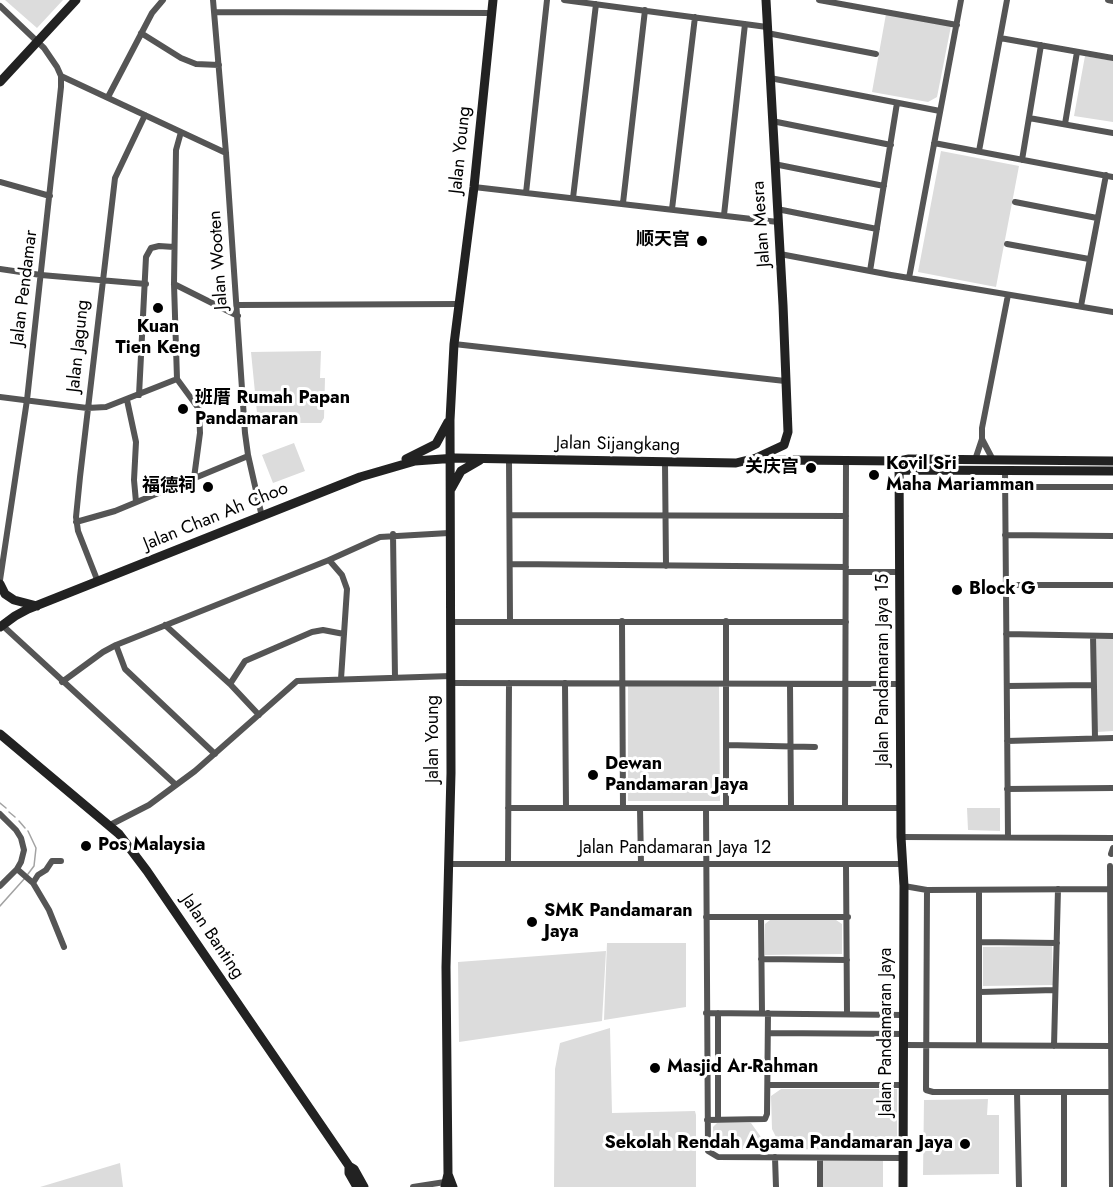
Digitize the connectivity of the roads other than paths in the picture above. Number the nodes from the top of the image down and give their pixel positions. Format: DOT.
graph roads {
  1 [pos="76,0"];
  2 [pos="163,0"];
  3 [pos="213,0"];
  4 [pos="494,0"];
  5 [pos="547,0"];
  6 [pos="564,0"];
  7 [pos="766,0"];
  8 [pos="819,0"];
  9 [pos="961,0"];
  10 [pos="1007,0"];
  11 [pos="1108,0"];
  12 [pos="1113,1"];
  13 [pos="596,4"];
  14 [pos="0,6"];
  15 [pos="645,10"];
  16 [pos="214,12"];
  17 [pos="492,13"];
  18 [pos="695,17"];
  19 [pos="746,24"];
  20 [pos="957,25"];
  21 [pos="767,30"];
  22 [pos="141,33"];
  23 [pos="1000,38"];
  24 [pos="38,41"];
  25 [pos="1041,45"];
  26 [pos="1077,52"];
  27 [pos="876,54"];
  28 [pos="1113,58"];
  29 [pos="219,65"];
  30 [pos="61,76"];
  31 [pos="770,78"];
  32 [pos="0,82"];
  33 [pos="108,97"];
  34 [pos="897,103"];
  35 [pos="940,111"];
  36 [pos="145,115"];
  37 [pos="1029,118"];
  38 [pos="772,121"];
  39 [pos="1065,124"];
  40 [pos="181,132"];
  41 [pos="1113,132"];
  42 [pos="934,143"];
  43 [pos="891,145"];
  44 [pos="979,152"];
  45 [pos="226,153"];
  46 [pos="1022,160"];
  47 [pos="774,164"];
  48 [pos="1110,176"];
  49 [pos="0,182"];
  50 [pos="884,186"];
  51 [pos="474,187"];
  52 [pos="526,193"];
  53 [pos="50,196"];
  54 [pos="573,198"];
  55 [pos="1015,202"];
  56 [pos="623,203"];
  57 [pos="672,209"];
  58 [pos="777,209"];
  59 [pos="724,215"];
  60 [pos="1097,218"];
  61 [pos="778,222"];
  62 [pos="877,229"];
  63 [pos="1007,244"];
  64 [pos="174,247"];
  65 [pos="780,254"];
  66 [pos="1089,259"];
  67 [pos="0,269"];
  68 [pos="870,271"];
  69 [pos="41,275"];
  70 [pos="909,278"];
  71 [pos="102,280"];
  72 [pos="146,284"];
  73 [pos="174,284"];
  74 [pos="1008,295"];
  75 [pos="459,304"];
  76 [pos="237,305"];
  77 [pos="1081,306"];
  78 [pos="1113,312"];
  79 [pos="238,316"];
  80 [pos="454,344"];
  81 [pos="177,380"];
  82 [pos="785,381"];
  83 [pos="139,395"];
  84 [pos="0,397"];
  85 [pos="27,400"];
  86 [pos="127,400"];
  87 [pos="87,408"];
  88 [pos="450,420"];
  89 [pos="982,439"];
  90 [pos="783,446"];
  91 [pos="248,456"];
  92 [pos="448,459"];
  93 [pos="482,459"];
  94 [pos="509,459"];
  95 [pos="846,460"];
  96 [pos="975,460"];
  97 [pos="993,460"];
  98 [pos="1097,460"];
  99 [pos="1113,460"];
  100 [pos="744,462"];
  101 [pos="665,463"];
  102 [pos="899,465"];
  103 [pos="384,470"];
  104 [pos="1005,470"];
  105 [pos="1098,471"];
  106 [pos="1113,471"];
  107 [pos="194,478"];
  108 [pos="1005,487"];
  109 [pos="1113,487"];
  110 [pos="449,499"];
  111 [pos="136,502"];
  112 [pos="510,514"];
  113 [pos="665,515"];
  114 [pos="846,516"];
  115 [pos="262,517"];
  116 [pos="76,522"];
  117 [pos="449,533"];
  118 [pos="393,534"];
  119 [pos="1005,535"];
  120 [pos="1113,536"];
  121 [pos="329,560"];
  122 [pos="510,564"];
  123 [pos="666,566"];
  124 [pos="846,570"];
  125 [pos="900,572"];
  126 [pos="0,582"];
  127 [pos="98,582"];
  128 [pos="1006,585"];
  129 [pos="1113,585"];
  130 [pos="38,606"];
  131 [pos="510,621"];
  132 [pos="622,621"];
  133 [pos="726,621"];
  134 [pos="450,622"];
  135 [pos="846,622"];
  136 [pos="165,625"];
  137 [pos="1,626"];
  138 [pos="344,634"];
  139 [pos="1006,634"];
  140 [pos="1093,636"];
  141 [pos="1113,636"];
  142 [pos="116,645"];
  143 [pos="395,678"];
  144 [pos="341,679"];
  145 [pos="451,680"];
  146 [pos="62,682"];
  147 [pos="509,683"];
  148 [pos="565,683"];
  149 [pos="622,683"];
  150 [pos="230,684"];
  151 [pos="726,684"];
  152 [pos="790,684"];
  153 [pos="845,684"];
  154 [pos="901,684"];
  155 [pos="1094,685"];
  156 [pos="1007,686"];
  157 [pos="259,715"];
  158 [pos="0,734"];
  159 [pos="1095,738"];
  160 [pos="1113,738"];
  161 [pos="1007,741"];
  162 [pos="726,745"];
  163 [pos="790,746"];
  164 [pos="815,747"];
  165 [pos="216,754"];
  166 [pos="176,785"];
  167 [pos="1008,789"];
  168 [pos="1113,789"];
  169 [pos="508,807"];
  170 [pos="566,807"];
  171 [pos="623,808"];
  172 [pos="640,808"];
  173 [pos="706,808"];
  174 [pos="726,808"];
  175 [pos="791,808"];
  176 [pos="845,808"];
  177 [pos="901,808"];
  178 [pos="0,814"];
  179 [pos="110,825"];
  180 [pos="901,837"];
  181 [pos="1008,837"];
  182 [pos="1113,838"];
  183 [pos="62,861"];
  184 [pos="448,864"];
  185 [pos="508,864"];
  186 [pos="641,864"];
  187 [pos="706,864"];
  188 [pos="846,864"];
  189 [pos="901,864"];
  190 [pos="1110,866"];
  191 [pos="20,872"];
  192 [pos="31,881"];
  193 [pos="904,882"];
  194 [pos="0,886"];
  195 [pos="1058,889"];
  196 [pos="1110,889"];
  197 [pos="927,890"];
  198 [pos="979,890"];
  199 [pos="706,917"];
  200 [pos="848,917"];
  201 [pos="761,918"];
  202 [pos="980,942"];
  203 [pos="1057,943"];
  204 [pos="64,947"];
  205 [pos="761,959"];
  206 [pos="847,960"];
  207 [pos="1112,970"];
  208 [pos="1055,990"];
  209 [pos="980,992"];
  210 [pos="706,1013"];
  211 [pos="718,1013"];
  212 [pos="765,1013"];
  213 [pos="847,1014"];
  214 [pos="904,1015"];
  215 [pos="768,1033"];
  216 [pos="904,1034"];
  217 [pos="904,1045"];
  218 [pos="925,1045"];
  219 [pos="979,1045"];
  220 [pos="1054,1046"];
  221 [pos="1112,1046"];
  222 [pos="904,1085"];
  223 [pos="768,1086"];
  224 [pos="1017,1092"];
  225 [pos="1064,1092"];
  226 [pos="1112,1092"];
  227 [pos="718,1119"];
  228 [pos="707,1120"];
  229 [pos="1112,1139"];
  230 [pos="776,1157"];
  231 [pos="820,1158"];
  232 [pos="903,1158"];
  233 [pos="348,1166"];
  234 [pos="448,1182"];
  235 [pos="357,1187"];
  236 [pos="364,1187"];
  237 [pos="413,1187"];
  238 [pos="776,1187"];
  239 [pos="820,1187"];
  240 [pos="903,1187"];
  241 [pos="1018,1187"];
  242 [pos="1064,1187"];
  243 [pos="1112,1187"];
  1 -- 24 [label="main road"];
  2 -- 22 [label="street"];
  3 -- 16 [label="street, Jalan Wooten"];
  4 -- 17 [label="main road, Jalan Young"];
  5 -- 52 [label="street"];
  6 -- 13 [label="street"];
  7 -- 21 [label="main road, Jalan Mesra"];
  8 -- 20 [label="street"];
  9 -- 20 [label="street"];
  10 -- 23 [label="street"];
  11 -- 12 [label="street"];
  13 -- 15 [label="street"];
  13 -- 54 [label="street"];
  14 -- 24 [label="street"];
  15 -- 18 [label="street"];
  15 -- 56 [label="street"];
  16 -- 17 [label="street"];
  16 -- 29 [label="street, Jalan Wooten"];
  17 -- 51 [label="main road, Jalan Young"];
  18 -- 19 [label="street"];
  18 -- 57 [label="street"];
  19 -- 21 [label="street"];
  19 -- 59 [label="street"];
  20 -- 35 [label="street"];
  21 -- 27 [label="street"];
  21 -- 31 [label="main road, Jalan Mesra"];
  22 -- 29 [label="street"];
  22 -- 33 [label="street"];
  23 -- 25 [label="street"];
  23 -- 44 [label="street"];
  24 -- 30 [label="street"];
  24 -- 32 [label="main road"];
  25 -- 26 [label="street"];
  25 -- 37 [label="street"];
  26 -- 28 [label="street"];
  26 -- 39 [label="street"];
  29 -- 45 [label="street, Jalan Wooten"];
  30 -- 33 [label="street"];
  30 -- 53 [label="street, Jalan Pendamar"];
  31 -- 34 [label="street"];
  31 -- 38 [label="main road, Jalan Mesra"];
  33 -- 36 [label="street"];
  34 -- 35 [label="street"];
  34 -- 43 [label="street"];
  35 -- 42 [label="street"];
  36 -- 40 [label="street"];
  36 -- 71 [label="street, Jalan Jagung"];
  37 -- 39 [label="street"];
  37 -- 46 [label="street"];
  38 -- 43 [label="street"];
  38 -- 47 [label="main road, Jalan Mesra"];
  39 -- 41 [label="street"];
  40 -- 45 [label="street"];
  40 -- 64 [label="street"];
  42 -- 44 [label="street"];
  42 -- 70 [label="street"];
  43 -- 50 [label="street"];
  44 -- 46 [label="street"];
  45 -- 76 [label="street, Jalan Wooten"];
  46 -- 48 [label="street"];
  47 -- 50 [label="street"];
  47 -- 58 [label="main road, Jalan Mesra"];
  48 -- 60 [label="street"];
  49 -- 53 [label="street"];
  50 -- 62 [label="street"];
  51 -- 52 [label="street"];
  51 -- 75 [label="main road, Jalan Young"];
  52 -- 54 [label="street"];
  53 -- 69 [label="street, Jalan Pendamar"];
  54 -- 56 [label="street"];
  55 -- 60 [label="street"];
  56 -- 57 [label="street"];
  57 -- 59 [label="street"];
  58 -- 61 [label="main road, Jalan Mesra"];
  58 -- 62 [label="street"];
  59 -- 61 [label="street"];
  60 -- 66 [label="street"];
  61 -- 65 [label="main road, Jalan Mesra"];
  62 -- 68 [label="street"];
  63 -- 66 [label="street"];
  64 -- 72 [label="street"];
  64 -- 73 [label="street"];
  65 -- 68 [label="street"];
  65 -- 82 [label="main road, Jalan Mesra"];
  66 -- 77 [label="street"];
  67 -- 69 [label="street"];
  68 -- 70 [label="street"];
  69 -- 71 [label="street"];
  69 -- 85 [label="street, Jalan Pendamar"];
  70 -- 74 [label="street"];
  71 -- 72 [label="street"];
  71 -- 87 [label="street, Jalan Jagung"];
  72 -- 83 [label="street"];
  73 -- 79 [label="street"];
  73 -- 81 [label="street"];
  74 -- 77 [label="street"];
  74 -- 89 [label="street"];
  75 -- 76 [label="street"];
  75 -- 80 [label="main road, Jalan Young"];
  76 -- 79 [label="street, Jalan Wooten"];
  77 -- 78 [label="street"];
  79 -- 91 [label="street, Jalan Wooten"];
  80 -- 82 [label="street"];
  80 -- 88 [label="main road, Jalan Young"];
  81 -- 83 [label="street"];
  81 -- 107 [label="street"];
  82 -- 90 [label="main road, Jalan Mesra"];
  83 -- 86 [label="street"];
  84 -- 85 [label="street"];
  85 -- 87 [label="street"];
  85 -- 126 [label="street, Jalan Pendamar"];
  86 -- 87 [label="street"];
  86 -- 111 [label="street"];
  87 -- 116 [label="street, Jalan Jagung"];
  88 -- 92 [label="main road, Jalan Young"];
  88 -- 103 [label="main road"];
  89 -- 96 [label="street"];
  89 -- 97 [label="street"];
  90 -- 100 [label="main road, Jalan Sijangkang"];
  91 -- 107 [label="street"];
  91 -- 115 [label="street, Jalan Wooten"];
  92 -- 93 [label="main road, Jalan Sijangkang"];
  92 -- 103 [label="main road, Jalan Chan Ah Choo"];
  92 -- 110 [label="main road, Jalan Young"];
  93 -- 94 [label="main road, Jalan Sijangkang"];
  93 -- 110 [label="main road"];
  94 -- 101 [label="main road, Jalan Sijangkang"];
  94 -- 112 [label="street"];
  95 -- 100 [label="main road"];
  95 -- 102 [label="main road"];
  95 -- 114 [label="street"];
  96 -- 97 [label="main road"];
  96 -- 102 [label="main road"];
  97 -- 98 [label="main road"];
  98 -- 99 [label="main road"];
  98 -- 105 [label="main road"];
  100 -- 101 [label="main road, Jalan Sijangkang"];
  101 -- 113 [label="street"];
  102 -- 104 [label="main road"];
  102 -- 125 [label="main road, Jalan Pandamaran Jaya 15"];
  103 -- 115 [label="main road, Jalan Chan Ah Choo"];
  104 -- 105 [label="main road"];
  104 -- 108 [label="street"];
  105 -- 106 [label="main road"];
  107 -- 111 [label="street"];
  108 -- 109 [label="street"];
  108 -- 119 [label="street"];
  110 -- 117 [label="main road, Jalan Young"];
  111 -- 116 [label="street"];
  112 -- 113 [label="street"];
  112 -- 122 [label="street"];
  113 -- 114 [label="street"];
  113 -- 123 [label="street"];
  114 -- 124 [label="street"];
  115 -- 127 [label="main road, Jalan Chan Ah Choo"];
  116 -- 127 [label="street, Jalan Jagung"];
  117 -- 118 [label="street"];
  117 -- 134 [label="main road, Jalan Young"];
  118 -- 121 [label="street"];
  118 -- 143 [label="street"];
  119 -- 120 [label="street"];
  119 -- 128 [label="street"];
  121 -- 136 [label="street"];
  121 -- 138 [label="street"];
  122 -- 123 [label="street"];
  122 -- 131 [label="street"];
  123 -- 124 [label="street"];
  124 -- 125 [label="street"];
  124 -- 135 [label="street"];
  125 -- 154 [label="main road, Jalan Pandamaran Jaya 15"];
  126 -- 130 [label="main road"];
  127 -- 130 [label="main road, Jalan Chan Ah Choo"];
  128 -- 129 [label="street"];
  128 -- 139 [label="street"];
  130 -- 137 [label="main road, Jalan Chan Ah Choo"];
  131 -- 132 [label="street"];
  131 -- 134 [label="street"];
  132 -- 133 [label="street"];
  132 -- 149 [label="street"];
  133 -- 135 [label="street"];
  133 -- 151 [label="street"];
  134 -- 145 [label="main road, Jalan Young"];
  135 -- 153 [label="street"];
  136 -- 142 [label="street"];
  136 -- 150 [label="street"];
  137 -- 146 [label="street"];
  138 -- 144 [label="street"];
  138 -- 150 [label="street"];
  139 -- 140 [label="street"];
  139 -- 156 [label="street"];
  140 -- 141 [label="street"];
  140 -- 155 [label="street"];
  142 -- 146 [label="street"];
  142 -- 165 [label="street"];
  143 -- 144 [label="street"];
  143 -- 145 [label="street"];
  144 -- 157 [label="street"];
  145 -- 147 [label="street"];
  145 -- 184 [label="main road, Jalan Young"];
  146 -- 166 [label="street"];
  147 -- 148 [label="street"];
  147 -- 169 [label="street"];
  148 -- 149 [label="street"];
  148 -- 170 [label="street"];
  149 -- 151 [label="street"];
  149 -- 171 [label="street"];
  150 -- 157 [label="street"];
  151 -- 152 [label="street"];
  151 -- 162 [label="street"];
  152 -- 153 [label="street"];
  152 -- 163 [label="street"];
  153 -- 154 [label="street"];
  153 -- 176 [label="street"];
  154 -- 177 [label="main road, Jalan Pandamaran Jaya 15"];
  155 -- 156 [label="street"];
  155 -- 159 [label="street"];
  156 -- 161 [label="street"];
  157 -- 165 [label="street"];
  158 -- 179 [label="main road, Jalan Banting"];
  159 -- 160 [label="street"];
  159 -- 161 [label="street"];
  161 -- 167 [label="street"];
  162 -- 163 [label="street"];
  162 -- 174 [label="street"];
  163 -- 164 [label="street"];
  163 -- 175 [label="street"];
  165 -- 166 [label="street"];
  166 -- 179 [label="street"];
  167 -- 168 [label="street"];
  167 -- 181 [label="street"];
  169 -- 170 [label="street"];
  169 -- 185 [label="street"];
  170 -- 171 [label="street"];
  171 -- 172 [label="street"];
  172 -- 173 [label="street"];
  172 -- 186 [label="street"];
  173 -- 174 [label="street"];
  173 -- 187 [label="street"];
  174 -- 175 [label="street"];
  175 -- 176 [label="street"];
  176 -- 177 [label="street"];
  177 -- 180 [label="main road, Jalan Pandamaran Jaya 15"];
  178 -- 191 [label="street"];
  179 -- 233 [label="main road, Jalan Banting"];
  180 -- 181 [label="street"];
  180 -- 189 [label="main road, Jalan Pandamaran Jaya 15"];
  181 -- 182 [label="street"];
  183 -- 192 [label="street"];
  184 -- 185 [label="street, Jalan Pandamaran Jaya 12"];
  184 -- 234 [label="main road, Jalan Young"];
  185 -- 186 [label="street, Jalan Pandamaran Jaya 12"];
  186 -- 187 [label="street, Jalan Pandamaran Jaya 12"];
  187 -- 188 [label="street, Jalan Pandamaran Jaya 12"];
  187 -- 199 [label="street"];
  188 -- 189 [label="street, Jalan Pandamaran Jaya 12"];
  188 -- 200 [label="street"];
  189 -- 193 [label="main road, Jalan Pandamaran Jaya 15"];
  190 -- 196 [label="street"];
  191 -- 192 [label="street"];
  191 -- 194 [label="street"];
  192 -- 204 [label="street"];
  193 -- 197 [label="street"];
  193 -- 214 [label="main road, Jalan Pandamaran Jaya"];
  195 -- 196 [label="street"];
  195 -- 198 [label="street"];
  195 -- 203 [label="street"];
  196 -- 207 [label="street"];
  197 -- 198 [label="street"];
  197 -- 218 [label="street"];
  198 -- 202 [label="street"];
  199 -- 201 [label="street"];
  199 -- 210 [label="street"];
  200 -- 201 [label="street"];
  200 -- 206 [label="street"];
  201 -- 205 [label="street"];
  202 -- 203 [label="street"];
  202 -- 209 [label="street"];
  203 -- 208 [label="street"];
  205 -- 206 [label="street"];
  205 -- 212 [label="street"];
  206 -- 213 [label="street"];
  207 -- 221 [label="street"];
  208 -- 209 [label="street"];
  208 -- 220 [label="street"];
  209 -- 219 [label="street"];
  210 -- 211 [label="street"];
  210 -- 228 [label="street"];
  211 -- 212 [label="street"];
  211 -- 227 [label="street"];
  212 -- 213 [label="street"];
  212 -- 215 [label="street"];
  213 -- 214 [label="street"];
  214 -- 216 [label="main road, Jalan Pandamaran Jaya"];
  215 -- 216 [label="street"];
  215 -- 223 [label="street"];
  216 -- 217 [label="main road, Jalan Pandamaran Jaya"];
  217 -- 218 [label="street"];
  217 -- 222 [label="main road, Jalan Pandamaran Jaya"];
  218 -- 219 [label="street"];
  218 -- 224 [label="street"];
  219 -- 220 [label="street"];
  220 -- 221 [label="street"];
  221 -- 226 [label="street"];
  222 -- 223 [label="street"];
  222 -- 232 [label="main road, Jalan Pandamaran Jaya"];
  223 -- 227 [label="street"];
  224 -- 225 [label="street"];
  224 -- 241 [label="street"];
  225 -- 226 [label="street"];
  225 -- 242 [label="street"];
  226 -- 229 [label="street"];
  227 -- 228 [label="street"];
  228 -- 230 [label="street"];
  229 -- 243 [label="street"];
  230 -- 231 [label="street"];
  230 -- 238 [label="street"];
  231 -- 232 [label="street"];
  231 -- 239 [label="street"];
  232 -- 240 [label="main road, Jalan Pandamaran Jaya"];
  233 -- 235 [label="main road"];
  233 -- 236 [label="main road, Jalan Banting"];
  234 -- 237 [label="street"];
}
